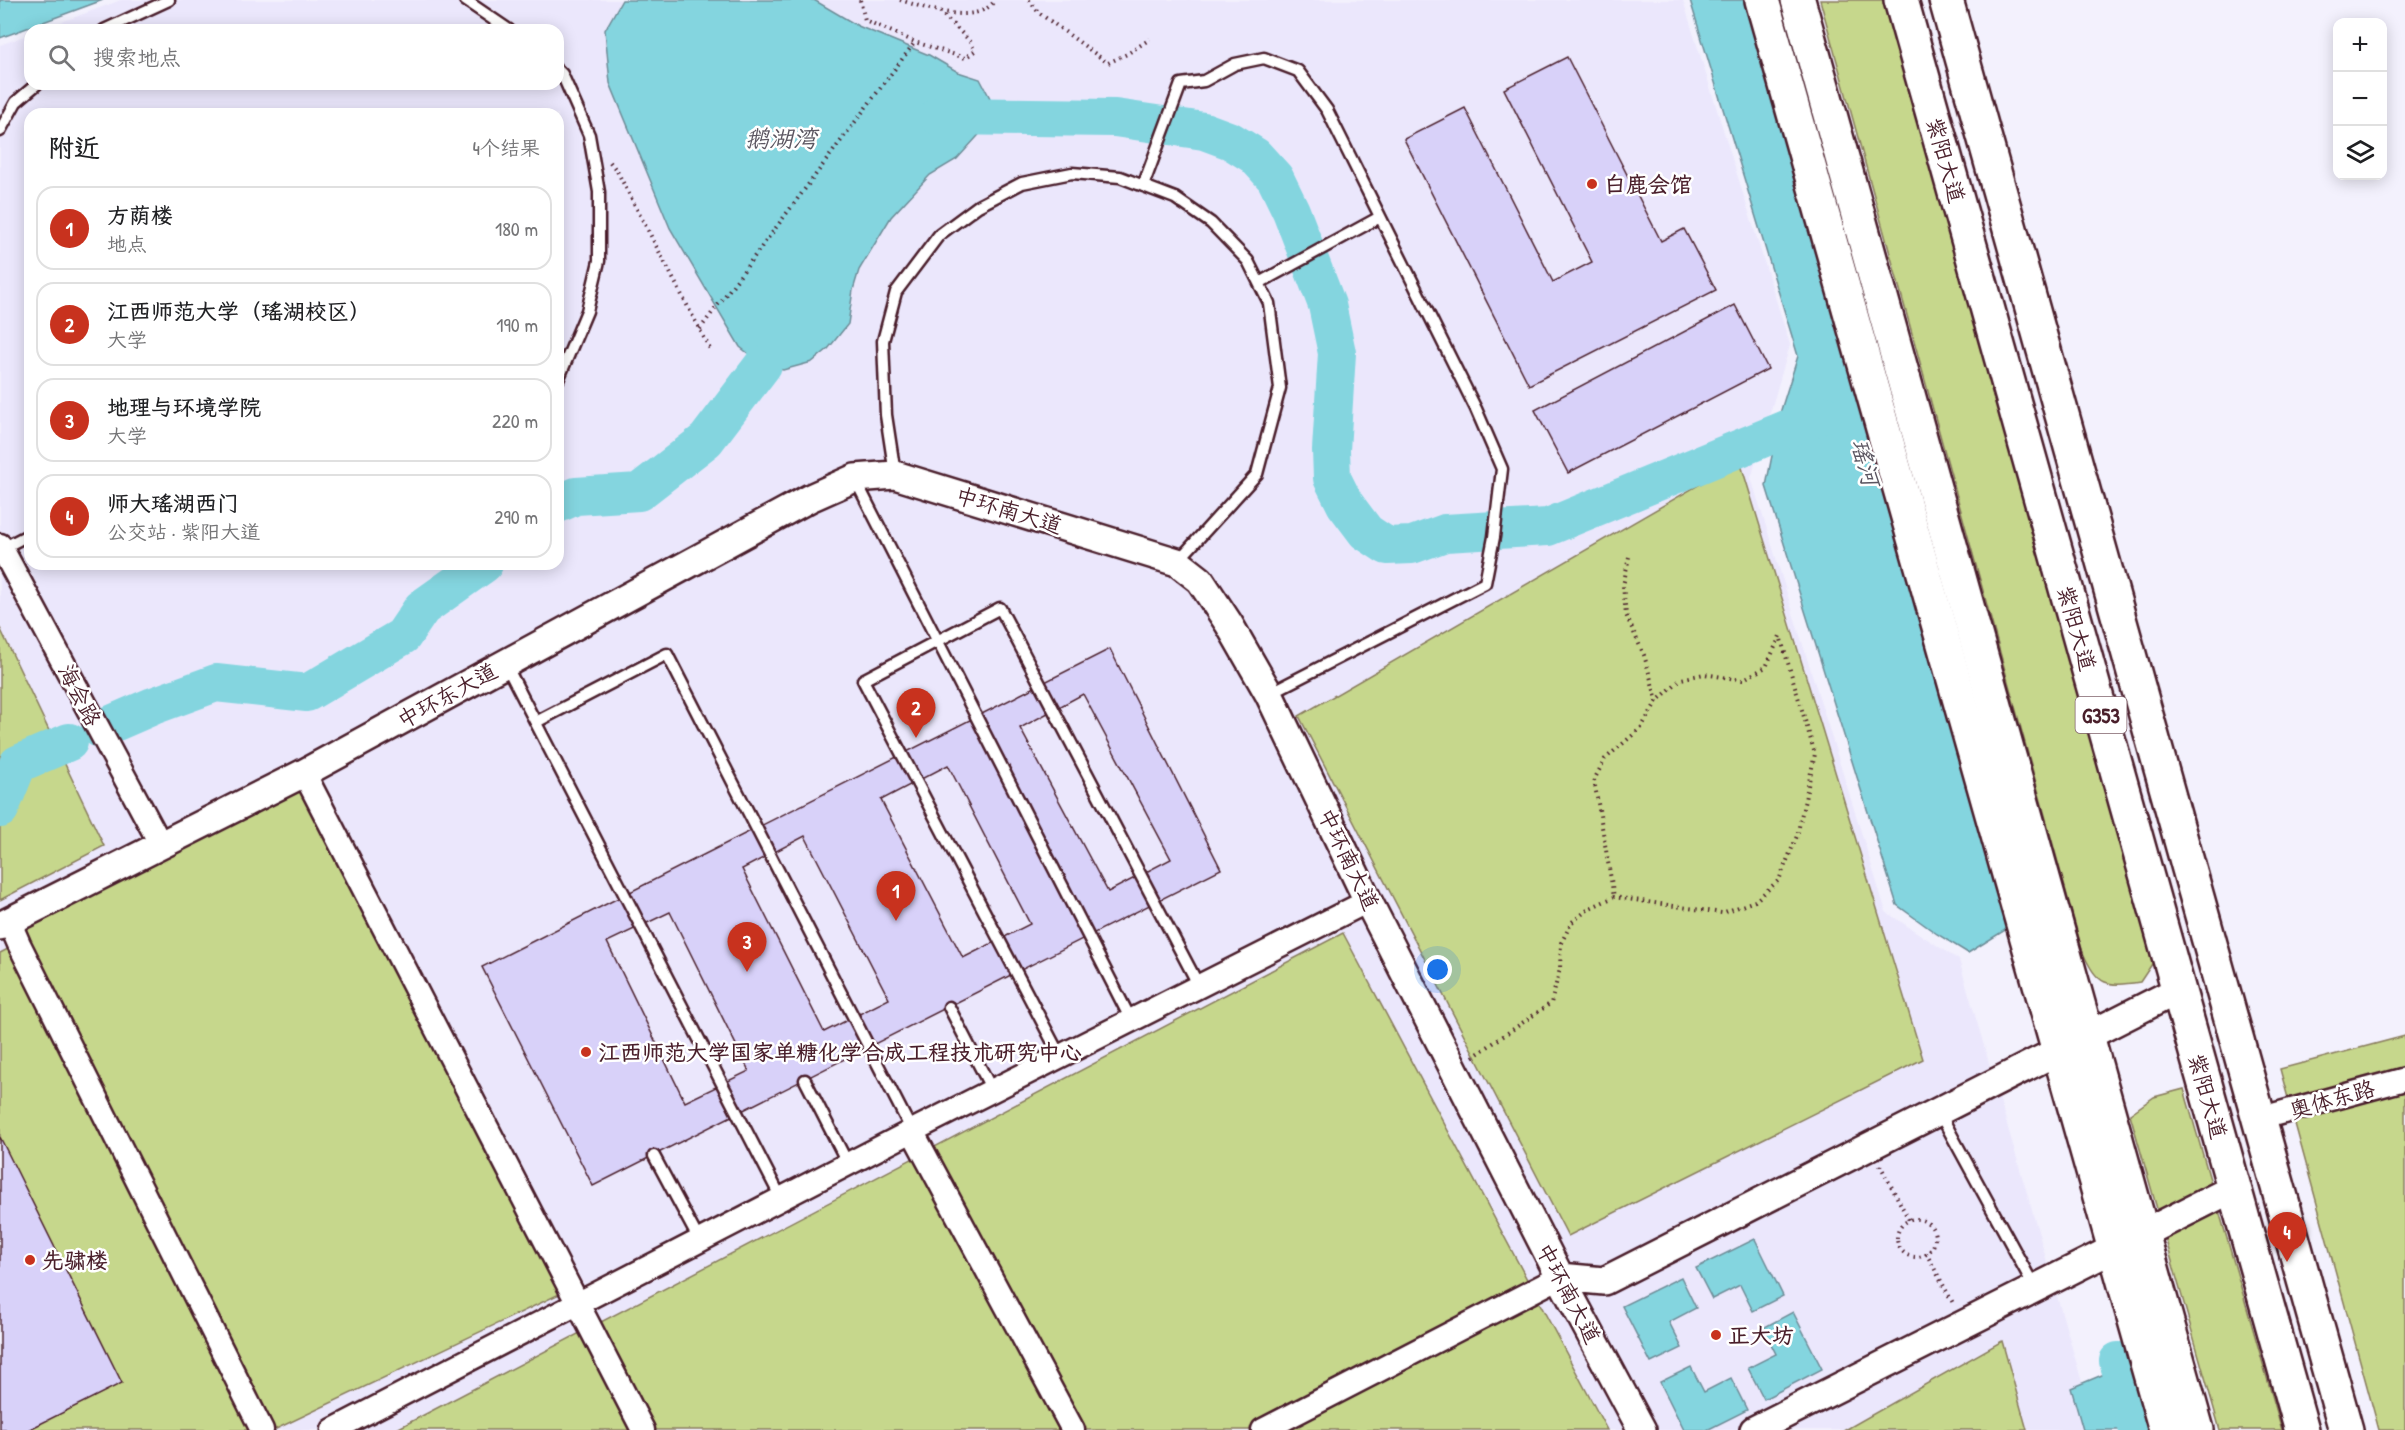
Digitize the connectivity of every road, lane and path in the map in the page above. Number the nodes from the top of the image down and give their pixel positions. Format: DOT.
graph roads {
  1 [pos="169,0"];
  2 [pos="465,0"];
  3 [pos="860,0"];
  4 [pos="900,0"];
  5 [pos="995,0"];
  6 [pos="1029,0"];
  7 [pos="1762,0"];
  8 [pos="1798,0"];
  9 [pos="1901,0"];
  10 [pos="1946,0"];
  11 [pos="940,12"];
  12 [pos="117,24"];
  13 [pos="500,24"];
  14 [pos="1150,39"];
  15 [pos="915,42"];
  16 [pos="564,79"];
  17 [pos="30,90"];
  18 [pos="0,131"];
  19 [pos="589,135"];
  20 [pos="1143,186"];
  21 [pos="1380,217"];
  22 [pos="1259,283"];
  23 [pos="700,329"];
  24 [pos="711,351"];
  25 [pos="564,366"];
  26 [pos="895,475"];
  27 [pos="855,478"];
  28 [pos="24,537"];
  29 [pos="1,547"];
  30 [pos="1629,557"];
  31 [pos="1177,562"];
  32 [pos="938,641"];
  33 [pos="505,664"];
  34 [pos="1269,694"];
  35 [pos="1657,701"];
  36 [pos="536,722"];
  37 [pos="304,773"];
  38 [pos="161,845"];
  39 [pos="1614,897"];
  40 [pos="1368,901"];
  41 [pos="5,924"];
  42 [pos="1199,986"];
  43 [pos="2178,990"];
  44 [pos="949,1007"];
  45 [pos="1131,1020"];
  46 [pos="2073,1043"];
  47 [pos="1060,1056"];
  48 [pos="1455,1070"];
  49 [pos="2405,1078"];
  50 [pos="805,1080"];
  51 [pos="992,1090"];
  52 [pos="1939,1111"];
  53 [pos="2258,1119"];
  54 [pos="912,1131"];
  55 [pos="1870,1146"];
  56 [pos="654,1156"];
  57 [pos="848,1164"];
  58 [pos="2234,1188"];
  59 [pos="781,1198"];
  60 [pos="1909,1220"];
  61 [pos="699,1240"];
  62 [pos="2128,1241"];
  63 [pos="1926,1253"];
  64 [pos="1560,1277"];
  65 [pos="2036,1288"];
  66 [pos="577,1303"];
  67 [pos="1964,1324"];
  68 [pos="262,1430"];
  69 [pos="333,1430"];
  70 [pos="643,1430"];
  71 [pos="1073,1430"];
  72 [pos="1263,1430"];
  73 [pos="1642,1430"];
  74 [pos="1754,1430"];
  75 [pos="2166,1430"];
  76 [pos="2197,1430"];
  77 [pos="2302,1430"];
  78 [pos="2346,1430"];
  1 -- 12 [label="lane"];
  2 -- 13 [label="lane"];
  3 -- 15 [label="path"];
  4 -- 11 [label="path"];
  5 -- 11 [label="path"];
  6 -- 14 [label="path"];
  7 -- 46 [label="main road"];
  8 -- 46 [label="main road"];
  9 -- 43 [label="main road, 紫阳大道 / G353"];
  10 -- 53 [label="main road"];
  11 -- 15 [label="path"];
  15 -- 23 [label="path"];
  16 -- 19 [label="lane"];
  17 -- 18 [label="lane"];
  19 -- 23 [label="path"];
  19 -- 25 [label="lane"];
  20 -- 21 [label="lane"];
  20 -- 22 [label="lane"];
  20 -- 26 [label="lane"];
  21 -- 22 [label="lane"];
  21 -- 34 [label="lane"];
  22 -- 31 [label="lane"];
  23 -- 24 [label="path"];
  26 -- 27 [label="street, 中环东大道"];
  26 -- 31 [label="street, 中环南大道"];
  27 -- 32 [label="lane"];
  27 -- 33 [label="street, 中环东大道"];
  28 -- 29 [label="lane"];
  29 -- 38 [label="street, 海会路"];
  30 -- 35 [label="path"];
  31 -- 34 [label="street, 中环南大道"];
  32 -- 42 [label="lane"];
  32 -- 45 [label="lane"];
  32 -- 47 [label="lane"];
  33 -- 36 [label="lane"];
  33 -- 37 [label="street, 中环东大道"];
  34 -- 40 [label="street, 中环南大道"];
  35 -- 39 [label="path"];
  35 -- 39 [label="path"];
  36 -- 54 [label="lane"];
  36 -- 59 [label="lane"];
  37 -- 38 [label="street, 中环东大道"];
  37 -- 66 [label="street"];
  38 -- 41 [label="street, 中环东大道"];
  39 -- 48 [label="path"];
  40 -- 42 [label="street"];
  40 -- 48 [label="street, 中环南大道"];
  41 -- 68 [label="street"];
  42 -- 45 [label="street"];
  43 -- 46 [label="street"];
  43 -- 58 [label="main road, 紫阳大道 / G353"];
  44 -- 51 [label="lane"];
  45 -- 47 [label="street"];
  46 -- 52 [label="street"];
  46 -- 62 [label="main road"];
  47 -- 51 [label="street"];
  48 -- 64 [label="street, 中环南大道"];
  49 -- 53 [label="street, 奥体东路"];
  50 -- 57 [label="lane"];
  51 -- 54 [label="street"];
  52 -- 55 [label="street"];
  52 -- 65 [label="lane"];
  53 -- 78 [label="main road"];
  54 -- 57 [label="street"];
  54 -- 71 [label="street"];
  55 -- 60 [label="path"];
  55 -- 64 [label="street"];
  56 -- 61 [label="lane"];
  57 -- 59 [label="street"];
  58 -- 62 [label="street"];
  58 -- 77 [label="main road, 紫阳大道 / G353"];
  59 -- 61 [label="street"];
  60 -- 63 [label="path"];
  60 -- 63 [label="path"];
  61 -- 66 [label="street"];
  62 -- 65 [label="street"];
  62 -- 75 [label="main road"];
  62 -- 76 [label="main road"];
  63 -- 67 [label="path"];
  64 -- 72 [label="street"];
  64 -- 73 [label="street, 中环南大道"];
  65 -- 67 [label="street"];
  66 -- 69 [label="street"];
  66 -- 70 [label="street"];
  67 -- 74 [label="street"];
}
